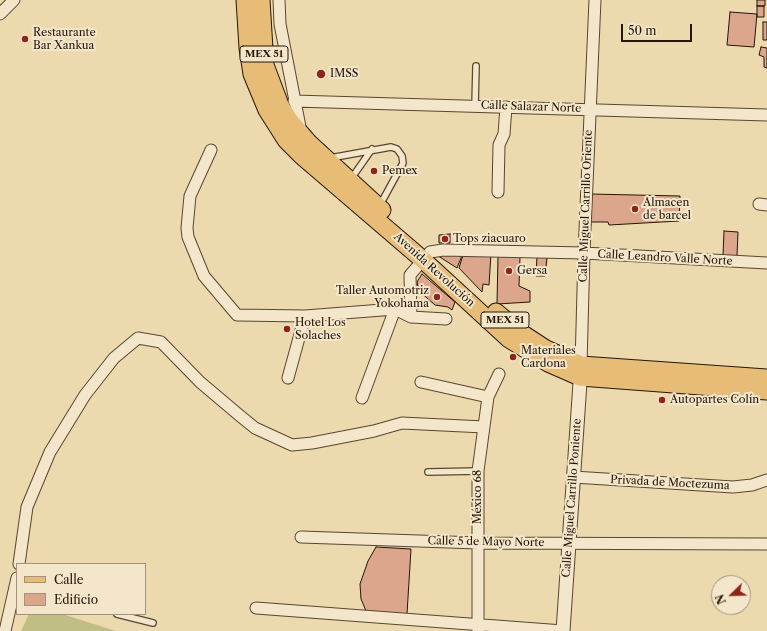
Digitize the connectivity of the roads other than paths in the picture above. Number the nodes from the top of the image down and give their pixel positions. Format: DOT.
graph roads {
  1 [pos="14,0"];
  2 [pos="245,0"];
  3 [pos="261,0"];
  4 [pos="279,0"];
  5 [pos="595,0"];
  6 [pos="0,14"];
  7 [pos="476,66"];
  8 [pos="294,101"];
  9 [pos="476,106"];
  10 [pos="506,107"];
  11 [pos="590,109"];
  12 [pos="767,115"];
  13 [pos="301,134"];
  14 [pos="211,150"];
  15 [pos="372,150"];
  16 [pos="326,159"];
  17 [pos="346,186"];
  18 [pos="498,192"];
  19 [pos="376,212"];
  20 [pos="584,253"];
  21 [pos="426,256"];
  22 [pos="767,263"];
  23 [pos="395,309"];
  24 [pos="305,316"];
  25 [pos="411,317"];
  26 [pos="446,319"];
  27 [pos="581,371"];
  28 [pos="499,374"];
  29 [pos="288,378"];
  30 [pos="767,378"];
  31 [pos="421,382"];
  32 [pos="767,391"];
  33 [pos="488,397"];
  34 [pos="362,398"];
  35 [pos="484,427"];
  36 [pos="478,471"];
  37 [pos="428,472"];
  38 [pos="573,477"];
  39 [pos="767,480"];
  40 [pos="301,537"];
  41 [pos="478,543"];
  42 [pos="569,544"];
  43 [pos="767,544"];
  44 [pos="19,563"];
  45 [pos="16,589"];
  46 [pos="256,608"];
  47 [pos="121,615"];
  48 [pos="153,623"];
  49 [pos="478,628"];
  50 [pos="5,631"];
  51 [pos="563,631"];
  52 [pos="570,631"];
  1 -- 6 [label="street"];
  2 -- 17 [label="main road, Avenida Revolución / MEX 51"];
  3 -- 13 [label="main road, Avenida Revolución / MEX 51"];
  4 -- 8 [label="street"];
  5 -- 11 [label="street, Calle Miguel Carrillo Oriente"];
  7 -- 9 [label="lane"];
  8 -- 9 [label="street, Calle Salazar Norte"];
  8 -- 13 [label="street"];
  9 -- 10 [label="street, Calle Salazar Norte"];
  10 -- 11 [label="street, Calle Salazar Norte"];
  10 -- 18 [label="street"];
  11 -- 12 [label="street, Calle Salazar Norte"];
  11 -- 20 [label="street, Calle Miguel Carrillo Oriente"];
  13 -- 16 [label="main road, Avenida Revolución / MEX 51"];
  14 -- 24 [label="street"];
  15 -- 16 [label="lane"];
  15 -- 17 [label="lane"];
  15 -- 19 [label="lane"];
  16 -- 17 [label="main road, Avenida Revolución / MEX 51"];
  17 -- 19 [label="main road, Avenida Revolución / MEX 51"];
  19 -- 21 [label="main road, Avenida Revolución / MEX 51"];
  20 -- 21 [label="street, Calle Leandro Valle Norte"];
  20 -- 22 [label="street, Calle Leandro Valle Norte"];
  20 -- 27 [label="street, Calle Miguel Carrillo Oriente"];
  21 -- 25 [label="street"];
  21 -- 27 [label="main road, Avenida Revolución / MEX 51"];
  23 -- 24 [label="street"];
  23 -- 25 [label="street"];
  23 -- 34 [label="street"];
  24 -- 29 [label="street"];
  25 -- 26 [label="street"];
  27 -- 30 [label="main road, Avenida Revolución / MEX 51"];
  27 -- 32 [label="main road, Avenida Revolución / MEX 51"];
  27 -- 38 [label="street, Calle Miguel Carrillo Poniente"];
  28 -- 33 [label="street, México 68"];
  31 -- 33 [label="street"];
  33 -- 35 [label="street, México 68"];
  35 -- 36 [label="street, México 68"];
  35 -- 44 [label="street"];
  36 -- 37 [label="lane"];
  36 -- 41 [label="street, México 68"];
  38 -- 39 [label="street, Privada de Moctezuma"];
  38 -- 42 [label="street, Calle Miguel Carrillo Poniente"];
  40 -- 41 [label="street, Calle 5 de Mayo Norte"];
  41 -- 42 [label="street, Calle 5 de Mayo Norte"];
  41 -- 49 [label="street, México 68"];
  42 -- 43 [label="street, Calle 5 de Mayo Norte"];
  42 -- 51 [label="street, Calle Miguel Carrillo Poniente"];
  45 -- 50 [label="street"];
  46 -- 49 [label="street"];
  47 -- 48 [label="lane"];
  49 -- 51 [label="street"];
  51 -- 52 [label="street"];
}
